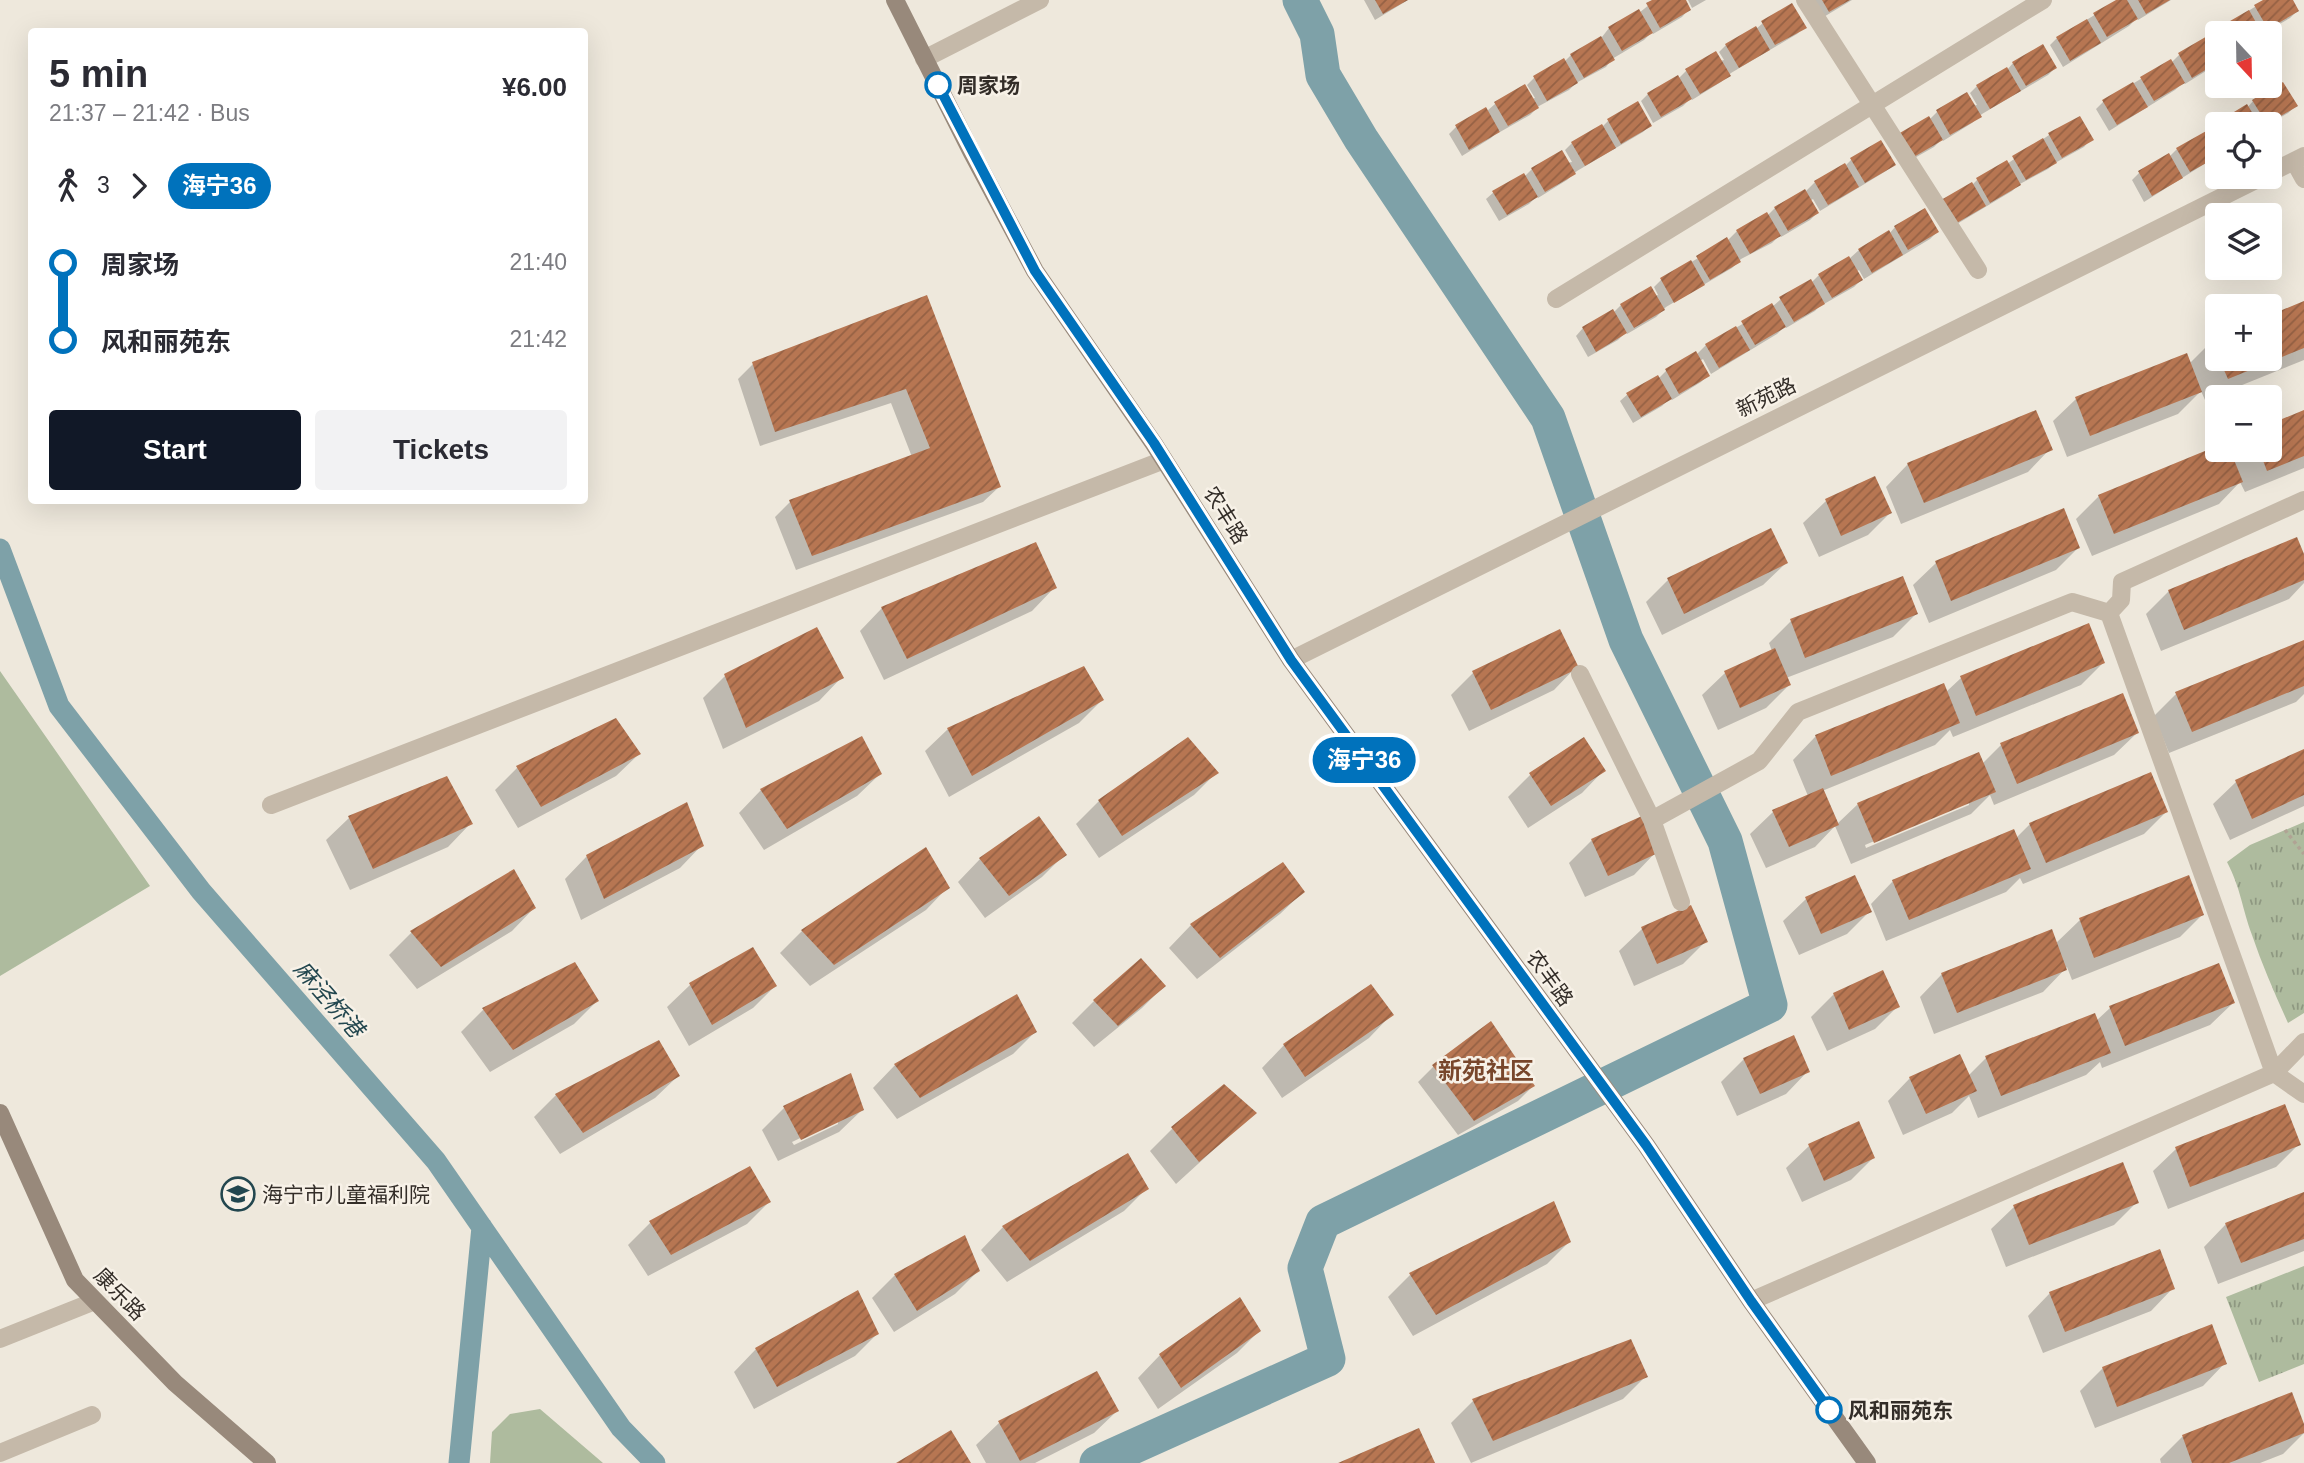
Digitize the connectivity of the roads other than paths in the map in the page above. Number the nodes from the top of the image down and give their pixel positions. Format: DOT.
graph roads {
  1 [pos="895,0"];
  2 [pos="1040,0"];
  3 [pos="1805,0"];
  4 [pos="2043,0"];
  5 [pos="924,59"];
  6 [pos="1872,105"];
  7 [pos="2299,158"];
  8 [pos="2282,167"];
  9 [pos="2304,179"];
  10 [pos="2238,189"];
  11 [pos="1978,270"];
  12 [pos="1556,299"];
  13 [pos="1164,460"];
  14 [pos="2304,500"];
  15 [pos="2109,613"];
  16 [pos="1291,660"];
  17 [pos="1580,674"];
  18 [pos="271,805"];
  19 [pos="1652,820"];
  20 [pos="1681,902"];
  21 [pos="2304,1042"];
  22 [pos="2274,1073"];
  23 [pos="2304,1094"];
  24 [pos="0,1113"];
  25 [pos="95,1301"];
  26 [pos="1751,1301"];
  27 [pos="0,1339"];
  28 [pos="92,1415"];
  29 [pos="0,1453"];
  30 [pos="267,1463"];
  31 [pos="1867,1463"];
  1 -- 5 [label="main road, 农丰路"];
  2 -- 5 [label="street"];
  3 -- 6 [label="street"];
  4 -- 6 [label="street"];
  5 -- 13 [label="main road, 农丰路"];
  6 -- 11 [label="street"];
  6 -- 12 [label="street"];
  7 -- 8 [label="street"];
  7 -- 9 [label="street"];
  10 -- 16 [label="street, 新苑路"];
  13 -- 16 [label="main road, 农丰路"];
  13 -- 18 [label="street"];
  14 -- 15 [label="street"];
  15 -- 19 [label="street"];
  15 -- 22 [label="street"];
  16 -- 26 [label="main road, 农丰路"];
  17 -- 19 [label="street"];
  19 -- 20 [label="street"];
  21 -- 22 [label="street"];
  22 -- 23 [label="street"];
  22 -- 26 [label="street"];
  24 -- 25 [label="main road, 康乐路"];
  25 -- 27 [label="street"];
  25 -- 30 [label="main road, 康乐路"];
  26 -- 31 [label="main road"];
  28 -- 29 [label="street"];
}
